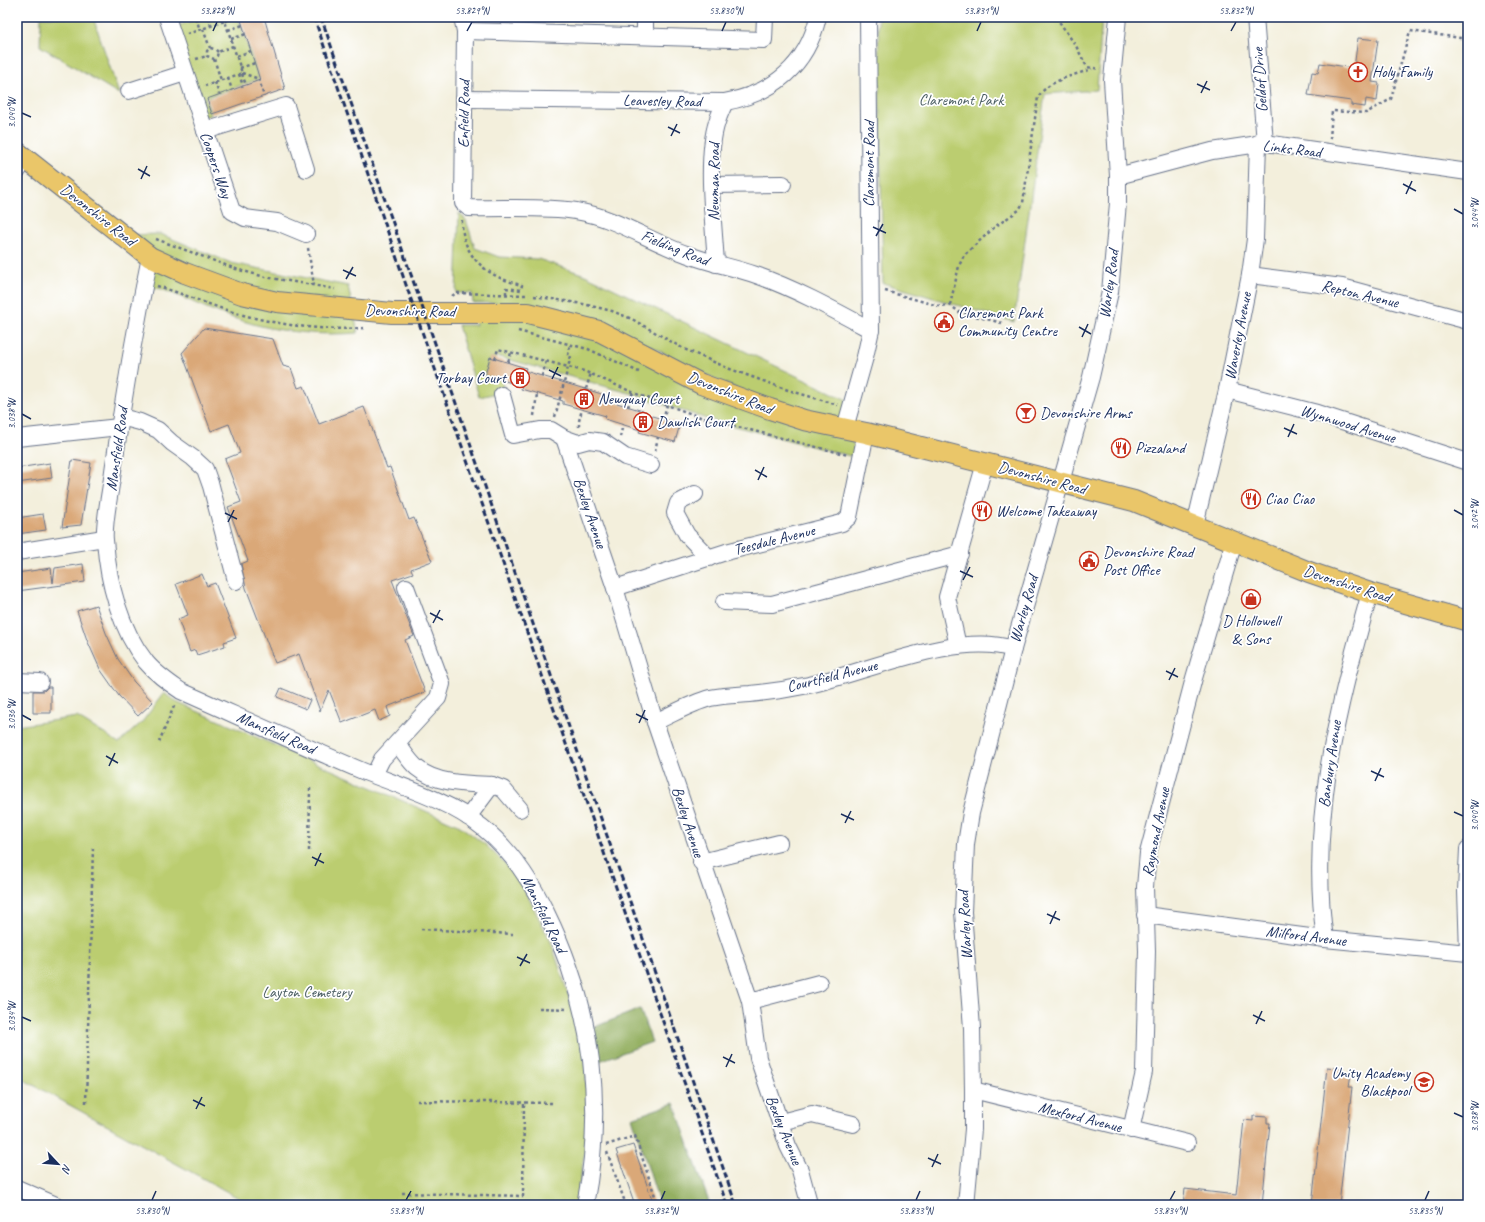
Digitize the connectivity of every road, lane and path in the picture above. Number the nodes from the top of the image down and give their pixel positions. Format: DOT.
graph roads {
  1 [pos="166,17"];
  2 [pos="209,17"];
  3 [pos="221,17"];
  4 [pos="237,17"];
  5 [pos="645,17"];
  6 [pos="765,17"];
  7 [pos="818,17"];
  8 [pos="868,17"];
  9 [pos="1056,17"];
  10 [pos="1118,17"];
  11 [pos="1255,17"];
  12 [pos="196,18"];
  13 [pos="224,21"];
  14 [pos="463,24"];
  15 [pos="243,25"];
  16 [pos="212,26"];
  17 [pos="201,29"];
  18 [pos="228,30"];
  19 [pos="246,34"];
  20 [pos="645,36"];
  21 [pos="174,39"];
  22 [pos="231,39"];
  23 [pos="1468,39"];
  24 [pos="233,46"];
  25 [pos="210,48"];
  26 [pos="218,52"];
  27 [pos="251,52"];
  28 [pos="237,56"];
  29 [pos="214,59"];
  30 [pos="255,63"];
  31 [pos="240,68"];
  32 [pos="1092,69"];
  33 [pos="1113,70"];
  34 [pos="185,73"];
  35 [pos="240,74"];
  36 [pos="228,78"];
  37 [pos="221,80"];
  38 [pos="215,82"];
  39 [pos="246,85"];
  40 [pos="243,86"];
  41 [pos="191,90"];
  42 [pos="232,90"];
  43 [pos="129,91"];
  44 [pos="219,94"];
  45 [pos="464,99"];
  46 [pos="725,102"];
  47 [pos="269,111"];
  48 [pos="205,131"];
  49 [pos="1262,143"];
  50 [pos="1328,153"];
  51 [pos="20,161"];
  52 [pos="306,169"];
  53 [pos="1468,172"];
  54 [pos="1118,176"];
  55 [pos="783,184"];
  56 [pos="712,185"];
  57 [pos="466,206"];
  58 [pos="306,234"];
  59 [pos="151,247"];
  60 [pos="716,264"];
  61 [pos="1250,275"];
  62 [pos="314,285"];
  63 [pos="870,287"];
  64 [pos="340,290"];
  65 [pos="506,294"];
  66 [pos="448,296"];
  67 [pos="950,305"];
  68 [pos="1468,321"];
  69 [pos="1002,323"];
  70 [pos="512,330"];
  71 [pos="871,330"];
  72 [pos="571,344"];
  73 [pos="511,353"];
  74 [pos="495,359"];
  75 [pos="546,361"];
  76 [pos="508,362"];
  77 [pos="568,366"];
  78 [pos="636,371"];
  79 [pos="591,373"];
  80 [pos="542,376"];
  81 [pos="586,389"];
  82 [pos="1227,390"];
  83 [pos="633,392"];
  84 [pos="538,394"];
  85 [pos="502,395"];
  86 [pos="667,405"];
  87 [pos="628,407"];
  88 [pos="850,408"];
  89 [pos="663,419"];
  90 [pos="120,422"];
  91 [pos="845,428"];
  92 [pos="552,433"];
  93 [pos="866,433"];
  94 [pos="17,438"];
  95 [pos="861,458"];
  96 [pos="1468,462"];
  97 [pos="985,463"];
  98 [pos="651,466"];
  99 [pos="1061,482"];
  100 [pos="695,494"];
  101 [pos="1195,525"];
  102 [pos="104,538"];
  103 [pos="1234,542"];
  104 [pos="17,552"];
  105 [pos="960,554"];
  106 [pos="709,558"];
  107 [pos="236,581"];
  108 [pos="406,587"];
  109 [pos="615,588"];
  110 [pos="1370,593"];
  111 [pos="724,602"];
  112 [pos="1468,621"];
  113 [pos="958,646"];
  114 [pos="1013,649"];
  115 [pos="17,681"];
  116 [pos="40,682"];
  117 [pos="181,691"];
  118 [pos="654,722"];
  119 [pos="160,742"];
  120 [pos="397,743"];
  121 [pos="374,775"];
  122 [pos="492,785"];
  123 [pos="310,788"];
  124 [pos="520,809"];
  125 [pos="468,817"];
  126 [pos="779,843"];
  127 [pos="93,847"];
  128 [pos="1468,849"];
  129 [pos="309,851"];
  130 [pos="701,862"];
  131 [pos="1145,915"];
  132 [pos="421,929"];
  133 [pos="513,934"];
  134 [pos="1325,939"];
  135 [pos="1468,953"];
  136 [pos="819,983"];
  137 [pos="750,1001"];
  138 [pos="540,1008"];
  139 [pos="573,1009"];
  140 [pos="973,1090"];
  141 [pos="417,1101"];
  142 [pos="524,1102"];
  143 [pos="86,1103"];
  144 [pos="555,1103"];
  145 [pos="781,1122"];
  146 [pos="853,1124"];
  147 [pos="1131,1130"];
  148 [pos="600,1141"];
  149 [pos="1187,1143"];
  150 [pos="17,1188"];
  151 [pos="402,1193"];
  152 [pos="49,1203"];
  153 [pos="585,1205"];
  154 [pos="626,1205"];
  155 [pos="658,1205"];
  156 [pos="808,1205"];
  157 [pos="966,1205"];
  1 -- 21 [label="street, Coopers Way"];
  2 -- 16 [label="path"];
  3 -- 13 [label="path"];
  4 -- 13 [label="path"];
  5 -- 20 [label="street"];
  6 -- 20 [label="street"];
  7 -- 46 [label="street, Leavesley Road"];
  8 -- 63 [label="street, Claremont Road"];
  9 -- 32 [label="path"];
  10 -- 33 [label="street, Warley Road"];
  11 -- 49 [label="street, Geldof Drive"];
  12 -- 17 [label="path"];
  13 -- 16 [label="path"];
  13 -- 18 [label="path"];
  14 -- 20 [label="street"];
  14 -- 45 [label="street, Enfield Road"];
  15 -- 18 [label="path"];
  16 -- 17 [label="path"];
  17 -- 21 [label="path"];
  17 -- 25 [label="path"];
  18 -- 22 [label="path"];
  19 -- 22 [label="path"];
  21 -- 34 [label="street, Coopers Way"];
  22 -- 24 [label="path"];
  23 -- 50 [label="path"];
  24 -- 26 [label="path"];
  24 -- 28 [label="path"];
  25 -- 26 [label="path"];
  25 -- 29 [label="path"];
  26 -- 29 [label="path"];
  27 -- 28 [label="path"];
  28 -- 31 [label="path"];
  29 -- 37 [label="path"];
  30 -- 31 [label="path"];
  31 -- 35 [label="path"];
  32 -- 33 [label="path"];
  32 -- 67 [label="path"];
  33 -- 54 [label="street, Warley Road"];
  34 -- 41 [label="street, Coopers Way"];
  34 -- 43 [label="street"];
  35 -- 36 [label="path"];
  35 -- 39 [label="path"];
  35 -- 40 [label="path"];
  35 -- 47 [label="path"];
  36 -- 37 [label="path"];
  36 -- 42 [label="path"];
  37 -- 38 [label="path"];
  38 -- 41 [label="path"];
  38 -- 44 [label="path"];
  41 -- 48 [label="street, Coopers Way"];
  45 -- 46 [label="street, Leavesley Road"];
  45 -- 57 [label="street, Enfield Road"];
  46 -- 56 [label="street, Newman Road"];
  47 -- 48 [label="street"];
  47 -- 52 [label="street"];
  48 -- 58 [label="street, Coopers Way"];
  49 -- 50 [label="street, Links Road"];
  49 -- 54 [label="street, Links Road"];
  49 -- 61 [label="street, Waverley Avenue"];
  50 -- 53 [label="street, Links Road"];
  51 -- 59 [label="main road, Devonshire Road"];
  54 -- 99 [label="street, Warley Road"];
  55 -- 56 [label="street"];
  56 -- 60 [label="street, Newman Road"];
  57 -- 60 [label="street, Fielding Road"];
  57 -- 65 [label="path"];
  58 -- 62 [label="path"];
  59 -- 62 [label="path"];
  59 -- 90 [label="street, Mansfield Road"];
  59 -- 91 [label="main road, Devonshire Road"];
  60 -- 71 [label="street, Fielding Road"];
  61 -- 68 [label="street, Repton Avenue"];
  61 -- 82 [label="street, Waverley Avenue"];
  62 -- 64 [label="path"];
  63 -- 67 [label="path"];
  63 -- 71 [label="street, Claremont Road"];
  65 -- 66 [label="path"];
  65 -- 88 [label="path"];
  67 -- 69 [label="path"];
  70 -- 72 [label="path"];
  71 -- 88 [label="street, Claremont Road"];
  72 -- 77 [label="path"];
  72 -- 78 [label="path"];
  73 -- 74 [label="path"];
  73 -- 75 [label="path"];
  73 -- 76 [label="path"];
  75 -- 77 [label="path"];
  75 -- 80 [label="path"];
  77 -- 79 [label="path"];
  77 -- 92 [label="path"];
  79 -- 81 [label="path"];
  79 -- 83 [label="path"];
  82 -- 96 [label="street, Wynnwood Avenue"];
  82 -- 101 [label="street, Waverley Avenue"];
  83 -- 86 [label="path"];
  83 -- 87 [label="path"];
  84 -- 92 [label="path"];
  85 -- 92 [label="street"];
  86 -- 89 [label="path"];
  86 -- 95 [label="path"];
  88 -- 91 [label="street, Claremont Road"];
  90 -- 94 [label="street"];
  90 -- 102 [label="street, Mansfield Road"];
  90 -- 107 [label="street"];
  91 -- 93 [label="main road, Devonshire Road"];
  92 -- 98 [label="street"];
  92 -- 109 [label="street, Bexley Avenue"];
  93 -- 95 [label="street, Teesdale Avenue"];
  93 -- 97 [label="main road, Devonshire Road"];
  95 -- 106 [label="street, Teesdale Avenue"];
  97 -- 99 [label="main road, Devonshire Road"];
  97 -- 105 [label="street"];
  99 -- 101 [label="main road, Devonshire Road"];
  99 -- 114 [label="street, Warley Road"];
  100 -- 106 [label="street"];
  101 -- 103 [label="main road, Devonshire Road"];
  102 -- 104 [label="street"];
  102 -- 117 [label="street, Mansfield Road"];
  103 -- 110 [label="main road, Devonshire Road"];
  103 -- 131 [label="street, Raymond Avenue"];
  105 -- 111 [label="street"];
  105 -- 113 [label="street"];
  106 -- 109 [label="street, Teesdale Avenue"];
  108 -- 120 [label="street"];
  109 -- 118 [label="street, Bexley Avenue"];
  110 -- 112 [label="main road, Devonshire Road"];
  110 -- 134 [label="street, Banbury Avenue"];
  113 -- 114 [label="street, Courtfield Avenue"];
  113 -- 118 [label="street, Courtfield Avenue"];
  114 -- 140 [label="street, Warley Road"];
  115 -- 116 [label="street"];
  117 -- 119 [label="path"];
  117 -- 121 [label="street, Mansfield Road"];
  118 -- 130 [label="street, Bexley Avenue"];
  120 -- 121 [label="street"];
  120 -- 122 [label="street"];
  121 -- 125 [label="street, Mansfield Road"];
  122 -- 124 [label="street"];
  122 -- 125 [label="street"];
  123 -- 129 [label="path"];
  125 -- 148 [label="street, Mansfield Road"];
  126 -- 130 [label="street"];
  127 -- 143 [label="path"];
  128 -- 135 [label="street"];
  130 -- 137 [label="street, Bexley Avenue"];
  131 -- 134 [label="street, Milford Avenue"];
  131 -- 147 [label="street, Raymond Avenue"];
  132 -- 133 [label="path"];
  134 -- 135 [label="street, Milford Avenue"];
  136 -- 137 [label="street"];
  137 -- 145 [label="street, Bexley Avenue"];
  138 -- 139 [label="path"];
  140 -- 147 [label="street, Mexford Avenue"];
  140 -- 157 [label="street, Warley Road"];
  141 -- 142 [label="path"];
  142 -- 144 [label="path"];
  142 -- 151 [label="path"];
  145 -- 146 [label="street"];
  145 -- 156 [label="street, Bexley Avenue"];
  147 -- 149 [label="street, Mexford Avenue"];
  148 -- 153 [label="street, Mansfield Road"];
  148 -- 154 [label="path"];
  148 -- 155 [label="path"];
  150 -- 152 [label="street"];
}
